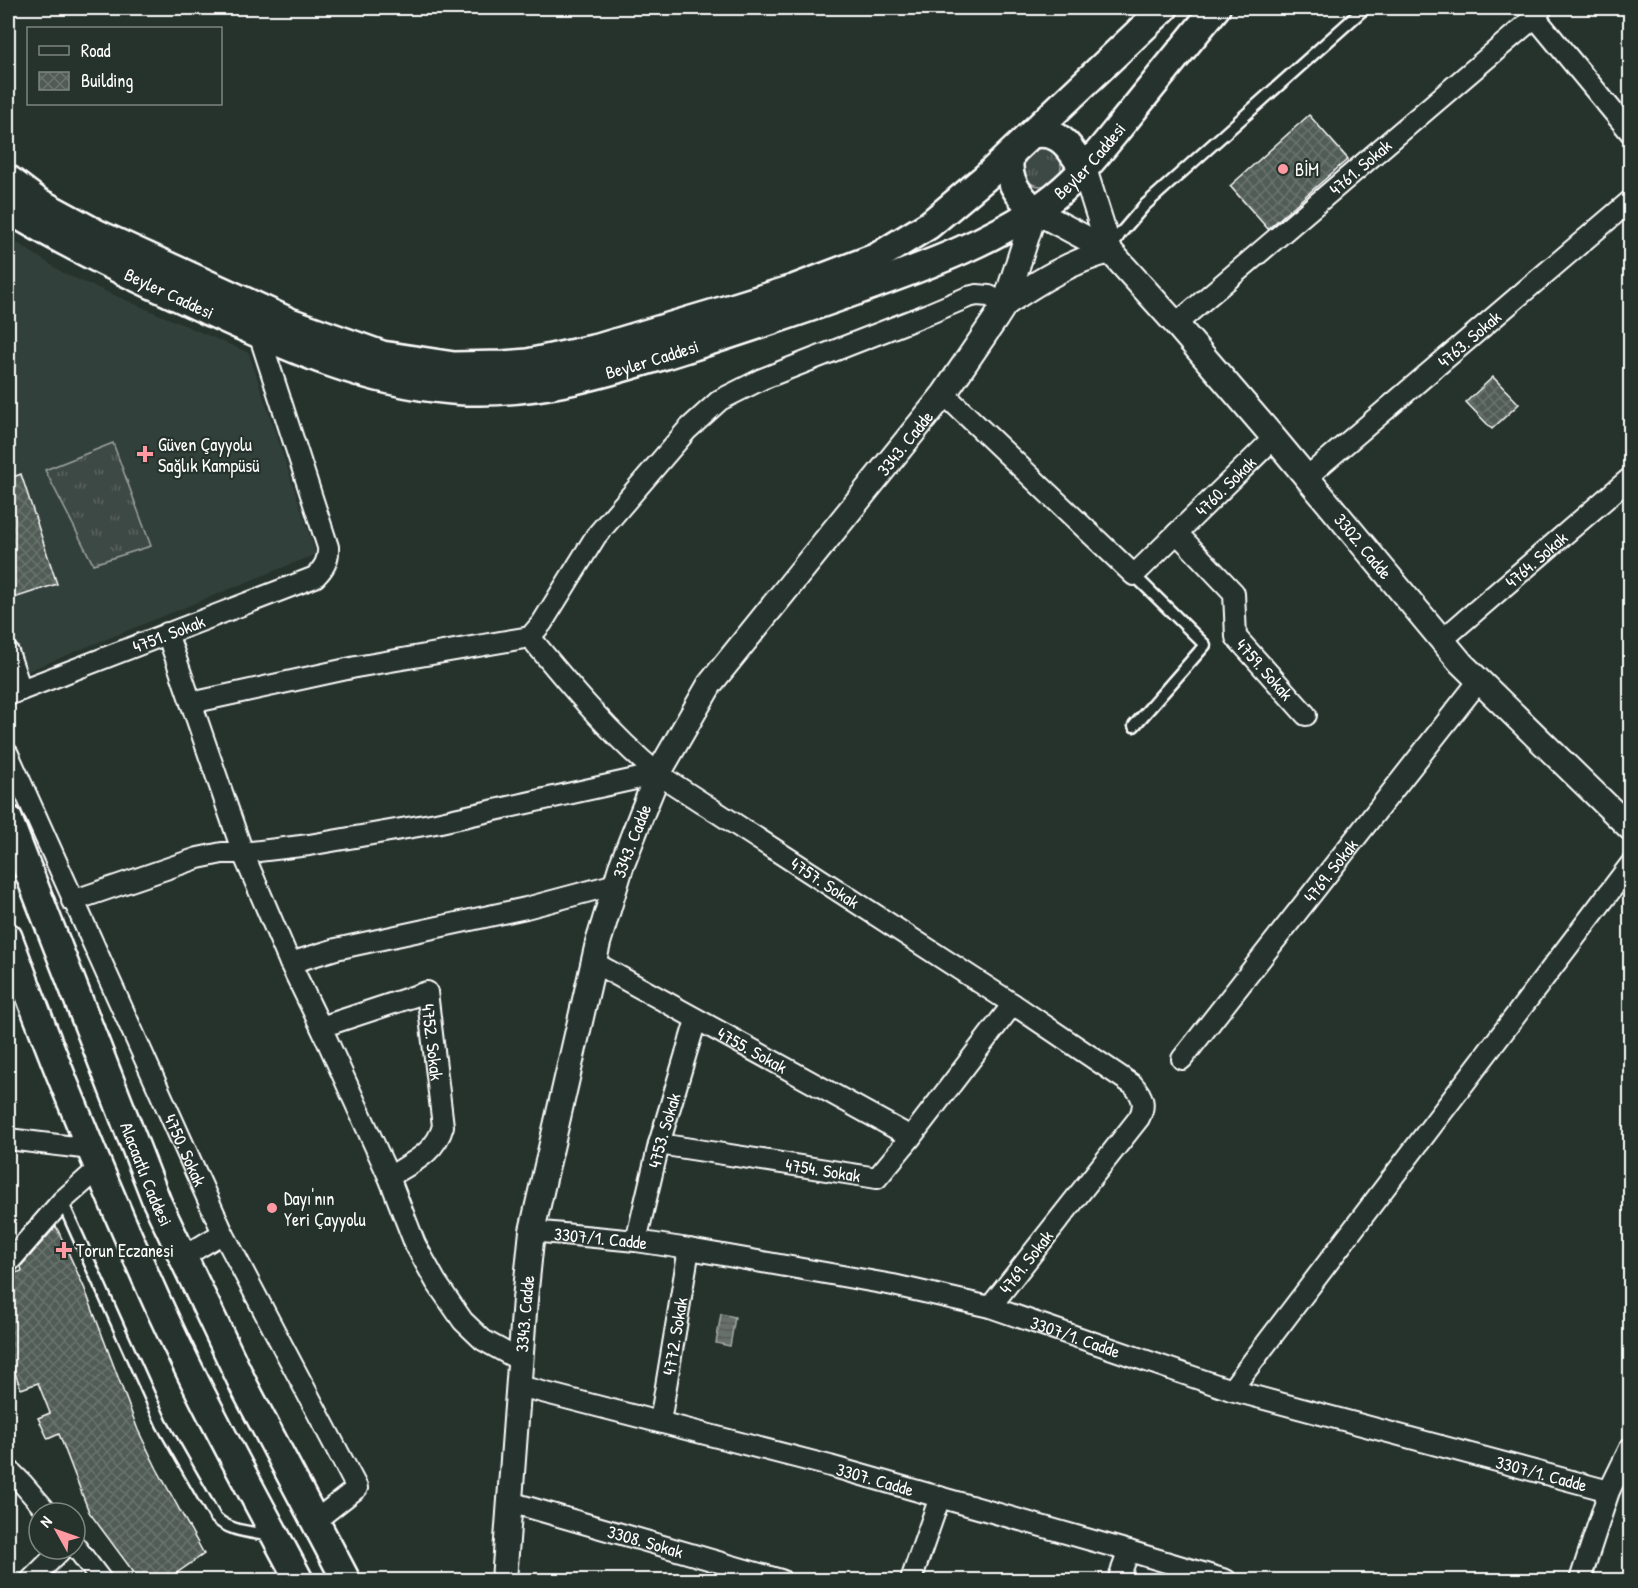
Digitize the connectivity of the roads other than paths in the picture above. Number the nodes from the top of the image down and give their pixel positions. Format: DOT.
graph roads {
  1 [pos="1164,8"];
  2 [pos="1216,8"];
  3 [pos="1365,8"];
  4 [pos="1538,12"];
  5 [pos="1630,132"];
  6 [pos="1032,134"];
  7 [pos="1011,154"];
  8 [pos="1084,169"];
  9 [pos="8,179"];
  10 [pos="1630,201"];
  11 [pos="8,209"];
  12 [pos="1035,211"];
  13 [pos="1110,251"];
  14 [pos="1005,304"];
  15 [pos="1176,324"];
  16 [pos="259,334"];
  17 [pos="944,394"];
  18 [pos="1274,438"];
  19 [pos="1308,477"];
  20 [pos="1630,478"];
  21 [pos="1177,533"];
  22 [pos="1134,575"];
  23 [pos="167,633"];
  24 [pos="530,637"];
  25 [pos="1442,640"];
  26 [pos="8,652"];
  27 [pos="1478,682"];
  28 [pos="14,693"];
  29 [pos="191,703"];
  30 [pos="1306,715"];
  31 [pos="1134,726"];
  32 [pos="8,754"];
  33 [pos="658,774"];
  34 [pos="8,819"];
  35 [pos="1630,828"];
  36 [pos="243,853"];
  37 [pos="1630,865"];
  38 [pos="616,884"];
  39 [pos="72,901"];
  40 [pos="8,937"];
  41 [pos="593,962"];
  42 [pos="290,963"];
  43 [pos="1013,1004"];
  44 [pos="696,1020"];
  45 [pos="321,1027"];
  46 [pos="1182,1059"];
  47 [pos="1143,1101"];
  48 [pos="911,1137"];
  49 [pos="8,1139"];
  50 [pos="658,1144"];
  51 [pos="95,1158"];
  52 [pos="389,1177"];
  53 [pos="62,1201"];
  54 [pos="532,1231"];
  55 [pos="223,1233"];
  56 [pos="636,1241"];
  57 [pos="689,1249"];
  58 [pos="183,1257"];
  59 [pos="8,1263"];
  60 [pos="990,1308"];
  61 [pos="521,1361"];
  62 [pos="519,1386"];
  63 [pos="1231,1390"];
  64 [pos="660,1422"];
  65 [pos="1630,1448"];
  66 [pos="8,1469"];
  67 [pos="1608,1491"];
  68 [pos="940,1497"];
  69 [pos="38,1501"];
  70 [pos="510,1502"];
  71 [pos="315,1521"];
  72 [pos="276,1536"];
  73 [pos="1128,1551"];
  74 [pos="50,1561"];
  75 [pos="86,1561"];
  76 [pos="31,1581"];
  77 [pos="101,1581"];
  78 [pos="299,1581"];
  79 [pos="346,1581"];
  80 [pos="504,1581"];
  81 [pos="781,1581"];
  82 [pos="911,1581"];
  83 [pos="1118,1581"];
  84 [pos="1226,1581"];
  85 [pos="1580,1581"];
  1 -- 6 [label="main road, Beyler Caddesi"];
  2 -- 8 [label="main road, Beyler Caddesi"];
  3 -- 13 [label="lane"];
  4 -- 5 [label="street"];
  4 -- 15 [label="street, 4761. Sokak"];
  6 -- 7 [label="main road, Beyler Caddesi"];
  6 -- 8 [label="main road"];
  7 -- 9 [label="main road, Beyler Caddesi"];
  7 -- 12 [label="main road"];
  8 -- 12 [label="main road, Beyler Caddesi"];
  8 -- 13 [label="street, 3302. Cadde"];
  10 -- 19 [label="street, 4763. Sokak"];
  11 -- 16 [label="main road, Beyler Caddesi"];
  12 -- 13 [label="street, 3302. Cadde"];
  12 -- 14 [label="street, 3343. Cadde"];
  12 -- 16 [label="main road, Beyler Caddesi"];
  13 -- 14 [label="street"];
  13 -- 15 [label="street, 3302. Cadde"];
  14 -- 17 [label="street, 3343. Cadde"];
  14 -- 24 [label="street"];
  15 -- 18 [label="street, 3302. Cadde"];
  16 -- 23 [label="street, 4751. Sokak"];
  17 -- 22 [label="street"];
  17 -- 33 [label="street, 3343. Cadde"];
  18 -- 19 [label="street, 3302. Cadde"];
  18 -- 21 [label="street, 4760. Sokak"];
  19 -- 25 [label="street, 3302. Cadde"];
  20 -- 25 [label="street, 4764. Sokak"];
  21 -- 22 [label="street, 4760. Sokak"];
  21 -- 30 [label="street, 4759. Sokak"];
  22 -- 31 [label="lane"];
  23 -- 28 [label="street, 4751. Sokak"];
  23 -- 29 [label="street"];
  24 -- 29 [label="street"];
  24 -- 33 [label="street, 4757. Sokak"];
  25 -- 27 [label="street, 3302. Cadde"];
  26 -- 28 [label="street"];
  27 -- 35 [label="street, 3302. Cadde"];
  27 -- 46 [label="street, 4769. Sokak"];
  29 -- 36 [label="street"];
  32 -- 39 [label="street, 4750. Sokak"];
  33 -- 36 [label="street"];
  33 -- 38 [label="street, 3343. Cadde"];
  33 -- 43 [label="street, 4757. Sokak"];
  34 -- 58 [label="main road, Alacaatlı Caddesi"];
  36 -- 39 [label="street"];
  36 -- 42 [label="street"];
  37 -- 63 [label="street"];
  38 -- 41 [label="street, 3343. Cadde"];
  38 -- 42 [label="street"];
  39 -- 55 [label="street, 4750. Sokak"];
  40 -- 51 [label="main road"];
  41 -- 44 [label="street, 4755. Sokak"];
  41 -- 54 [label="street, 3343. Cadde"];
  42 -- 45 [label="street"];
  43 -- 47 [label="street, 4757. Sokak"];
  43 -- 48 [label="street, 4754. Sokak"];
  44 -- 48 [label="street, 4755. Sokak"];
  44 -- 50 [label="street, 4753. Sokak"];
  45 -- 52 [label="street"];
  45 -- 52 [label="street, 4752. Sokak"];
  47 -- 60 [label="street, 4769. Sokak"];
  48 -- 50 [label="street, 4754. Sokak"];
  49 -- 51 [label="street"];
  50 -- 56 [label="street, 4753. Sokak"];
  51 -- 53 [label="street"];
  51 -- 72 [label="main road"];
  52 -- 61 [label="street"];
  53 -- 59 [label="street"];
  53 -- 72 [label="lane"];
  54 -- 56 [label="street, 3307/1. Cadde"];
  54 -- 61 [label="street, 3343. Cadde"];
  55 -- 58 [label="street"];
  55 -- 71 [label="street, 4750. Sokak"];
  56 -- 57 [label="street, 3307/1. Cadde"];
  57 -- 60 [label="street, 3307/1. Cadde"];
  57 -- 64 [label="street, 4772. Sokak"];
  58 -- 71 [label="main road, Alacaatlı Caddesi"];
  60 -- 63 [label="street, 3307/1. Cadde"];
  61 -- 62 [label="street, 3343. Cadde"];
  62 -- 64 [label="street, 3307. Cadde"];
  62 -- 70 [label="street, 3343. Cadde"];
  63 -- 67 [label="street, 3307/1. Cadde"];
  64 -- 68 [label="street, 3307. Cadde"];
  65 -- 67 [label="street"];
  66 -- 69 [label="street"];
  67 -- 85 [label="street"];
  68 -- 73 [label="street, 3307. Cadde"];
  68 -- 82 [label="street"];
  70 -- 80 [label="street, 3343. Cadde"];
  70 -- 81 [label="street, 3308. Sokak"];
  71 -- 79 [label="main road, Alacaatlı Caddesi"];
  72 -- 78 [label="main road"];
  73 -- 83 [label="street"];
  73 -- 84 [label="street, 3307. Cadde"];
  74 -- 76 [label="street"];
  75 -- 77 [label="street"];
}
